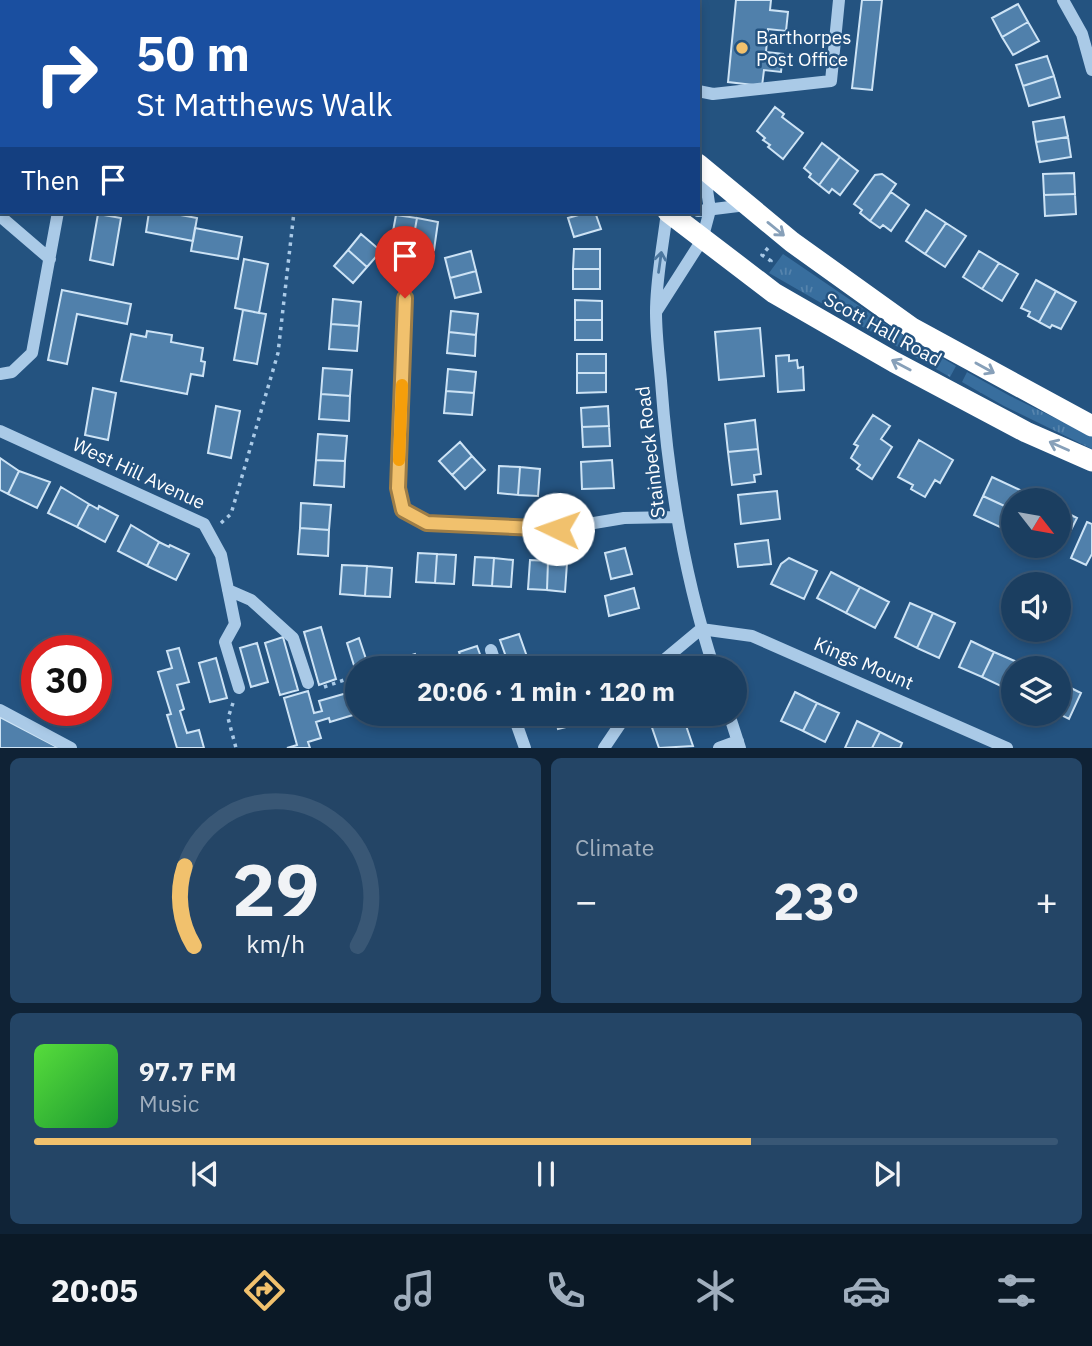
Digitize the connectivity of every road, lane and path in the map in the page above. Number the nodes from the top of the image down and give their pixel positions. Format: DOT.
graph roads {
  1 [pos="839,0"];
  2 [pos="1063,0"];
  3 [pos="1092,70"];
  4 [pos="700,91"];
  5 [pos="701,167"];
  6 [pos="747,205"];
  7 [pos="704,211"];
  8 [pos="58,214"];
  9 [pos="294,214"];
  10 [pos="667,214"];
  11 [pos="670,214"];
  12 [pos="0,216"];
  13 [pos="780,232"];
  14 [pos="702,240"];
  15 [pos="50,259"];
  16 [pos="756,280"];
  17 [pos="405,298"];
  18 [pos="656,312"];
  19 [pos="0,374"];
  20 [pos="1092,426"];
  21 [pos="0,431"];
  22 [pos="1092,461"];
  23 [pos="676,517"];
  24 [pos="209,534"];
  25 [pos="228,590"];
  26 [pos="701,629"];
  27 [pos="491,650"];
  28 [pos="493,656"];
  29 [pos="669,656"];
  30 [pos="710,656"];
  31 [pos="345,680"];
  32 [pos="308,683"];
  33 [pos="239,688"];
  34 [pos="0,710"];
  35 [pos="517,726"];
  36 [pos="619,726"];
  37 [pos="733,726"];
  38 [pos="739,744"];
  39 [pos="71,747"];
  40 [pos="236,747"];
  41 [pos="525,747"];
  42 [pos="604,747"];
  43 [pos="719,747"];
  44 [pos="1007,747"];
  1 -- 4 [label="street"];
  2 -- 3 [label="street"];
  5 -- 6 [label="highway, Scott Hall Road"];
  5 -- 7 [label="street"];
  6 -- 7 [label="street"];
  6 -- 13 [label="highway, Scott Hall Road, one-way"];
  7 -- 14 [label="street"];
  8 -- 15 [label="street"];
  9 -- 24 [label="path"];
  18 -- 10 [label="street, Stainbeck Road, one-way"];
  11 -- 14 [label="highway, Scott Hall Road"];
  12 -- 15 [label="street"];
  13 -- 16 [label="path"];
  13 -- 20 [label="highway, Scott Hall Road, one-way"];
  14 -- 16 [label="highway, Scott Hall Road"];
  14 -- 18 [label="street"];
  15 -- 19 [label="street"];
  22 -- 16 [label="highway, Scott Hall Road, one-way"];
  17 -- 23 [label="street"];
  18 -- 23 [label="street, Stainbeck Road"];
  21 -- 24 [label="street, West Hill Avenue"];
  23 -- 26 [label="street, Stainbeck Road"];
  24 -- 25 [label="street, West Hill Avenue"];
  25 -- 32 [label="street"];
  25 -- 33 [label="street, West Hill Avenue"];
  26 -- 29 [label="street"];
  26 -- 30 [label="street, Stainbeck Road"];
  26 -- 44 [label="street, Kings Mount"];
  27 -- 28 [label="street"];
  31 -- 32 [label="path"];
  33 -- 40 [label="path"];
  34 -- 39 [label="street"];
  35 -- 41 [label="street"];
  36 -- 42 [label="street"];
  37 -- 38 [label="street"];
  38 -- 43 [label="street"];
}
